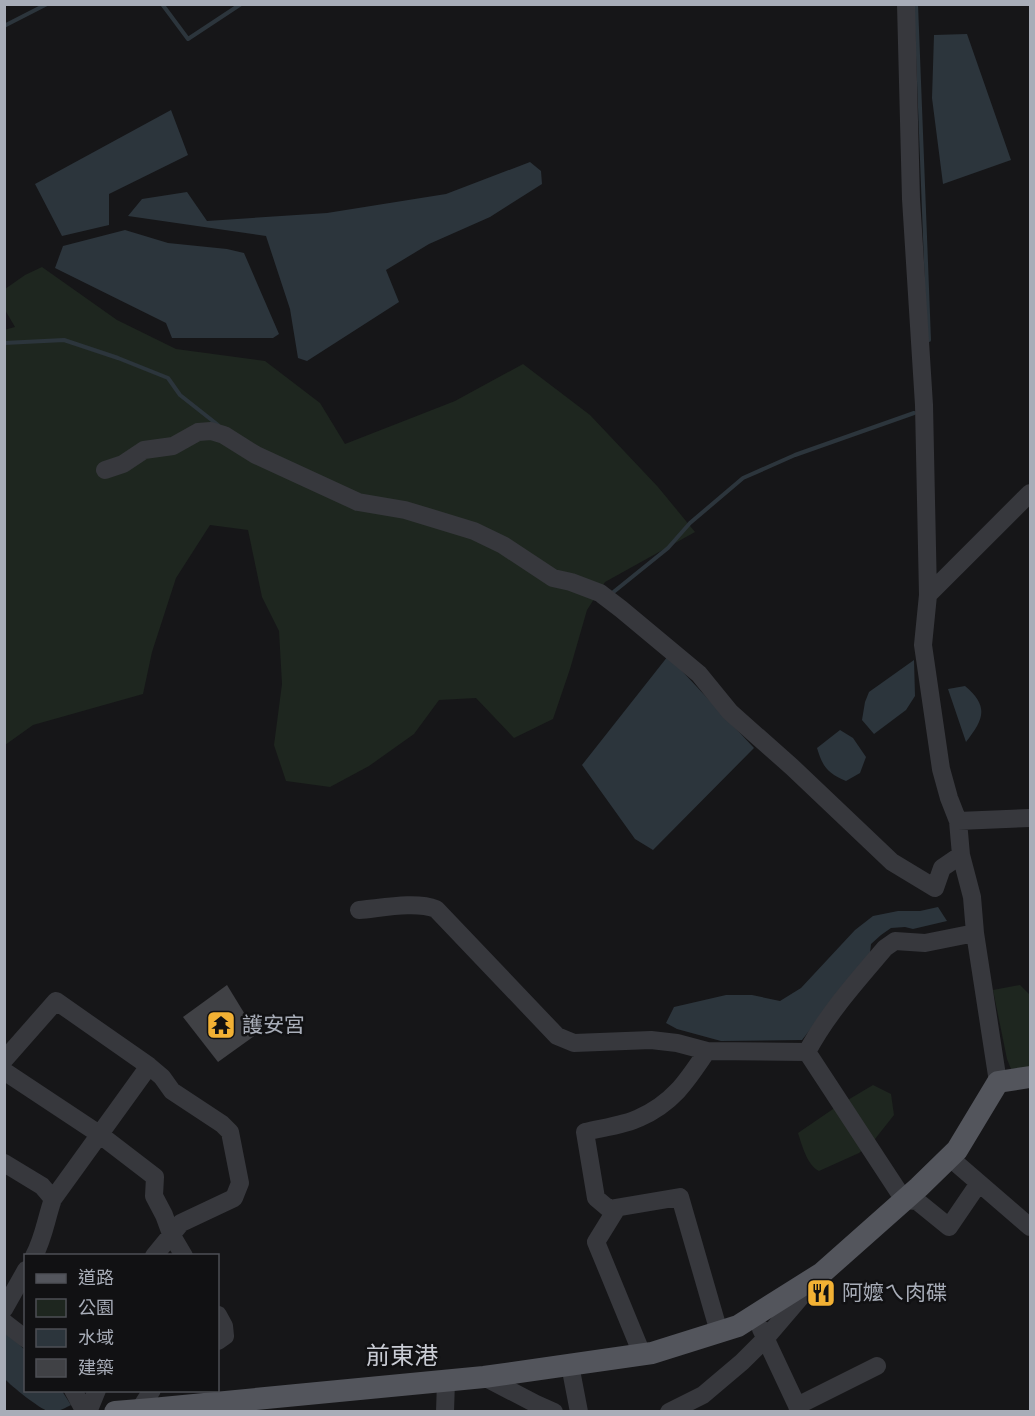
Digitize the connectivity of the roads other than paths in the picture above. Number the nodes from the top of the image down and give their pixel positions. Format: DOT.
graph roads {
  1 [pos="906,4"];
  2 [pos="105,470"];
  3 [pos="1030,493"];
  4 [pos="928,595"];
  5 [pos="1030,818"];
  6 [pos="958,821"];
  7 [pos="961,855"];
  8 [pos="359,910"];
  9 [pos="975,933"];
  10 [pos="707,1051"];
  11 [pos="807,1052"];
  12 [pos="4,1060"];
  13 [pos="149,1066"];
  14 [pos="4,1071"];
  15 [pos="1030,1077"];
  16 [pos="998,1082"];
  17 [pos="99,1134"];
  18 [pos="949,1157"];
  19 [pos="4,1163"];
  20 [pos="979,1183"];
  21 [pos="53,1199"];
  22 [pos="904,1200"];
  23 [pos="617,1208"];
  24 [pos="1030,1228"];
  25 [pos="171,1234"];
  26 [pos="35,1254"];
  27 [pos="156,1254"];
  28 [pos="183,1254"];
  29 [pos="822,1273"];
  30 [pos="24,1274"];
  31 [pos="4,1309"];
  32 [pos="756,1315"];
  33 [pos="219,1317"];
  34 [pos="4,1322"];
  35 [pos="720,1332"];
  36 [pos="24,1337"];
  37 [pos="765,1339"];
  38 [pos="219,1340"];
  39 [pos="642,1354"];
  40 [pos="570,1365"];
  41 [pos="877,1366"];
  42 [pos="484,1377"];
  43 [pos="446,1381"];
  44 [pos="74,1392"];
  45 [pos="96,1392"];
  46 [pos="151,1392"];
  47 [pos="798,1409"];
  48 [pos="137,1411"];
  49 [pos="87,1412"];
  50 [pos="115,1412"];
  51 [pos="445,1412"];
  52 [pos="554,1412"];
  53 [pos="579,1412"];
  54 [pos="669,1412"];
  1 -- 4 [label="street"];
  2 -- 7 [label="street"];
  3 -- 4 [label="street"];
  4 -- 6 [label="street"];
  5 -- 6 [label="street"];
  6 -- 7 [label="street"];
  7 -- 9 [label="street"];
  8 -- 10 [label="street"];
  9 -- 11 [label="street"];
  9 -- 16 [label="street"];
  10 -- 11 [label="street"];
  10 -- 23 [label="street"];
  11 -- 22 [label="street"];
  12 -- 13 [label="street"];
  13 -- 17 [label="street"];
  13 -- 25 [label="street"];
  14 -- 17 [label="street"];
  15 -- 16 [label="main road"];
  16 -- 18 [label="main road"];
  17 -- 21 [label="street"];
  17 -- 25 [label="street"];
  18 -- 20 [label="street"];
  18 -- 22 [label="main road"];
  19 -- 21 [label="street"];
  20 -- 22 [label="street"];
  20 -- 24 [label="street"];
  21 -- 26 [label="street"];
  22 -- 29 [label="main road"];
  23 -- 35 [label="street"];
  23 -- 39 [label="street"];
  25 -- 27 [label="street"];
  25 -- 28 [label="street"];
  29 -- 32 [label="main road"];
  29 -- 37 [label="street"];
  30 -- 31 [label="street"];
  32 -- 35 [label="main road"];
  32 -- 37 [label="street"];
  33 -- 38 [label="street"];
  34 -- 36 [label="street"];
  35 -- 39 [label="main road"];
  37 -- 47 [label="street"];
  37 -- 54 [label="street"];
  39 -- 40 [label="main road"];
  40 -- 42 [label="main road"];
  40 -- 53 [label="street"];
  41 -- 47 [label="street"];
  42 -- 43 [label="main road"];
  42 -- 52 [label="street"];
  43 -- 48 [label="main road"];
  43 -- 51 [label="street"];
  44 -- 49 [label="street"];
  45 -- 49 [label="street"];
  46 -- 48 [label="street"];
  48 -- 50 [label="main road"];
}
